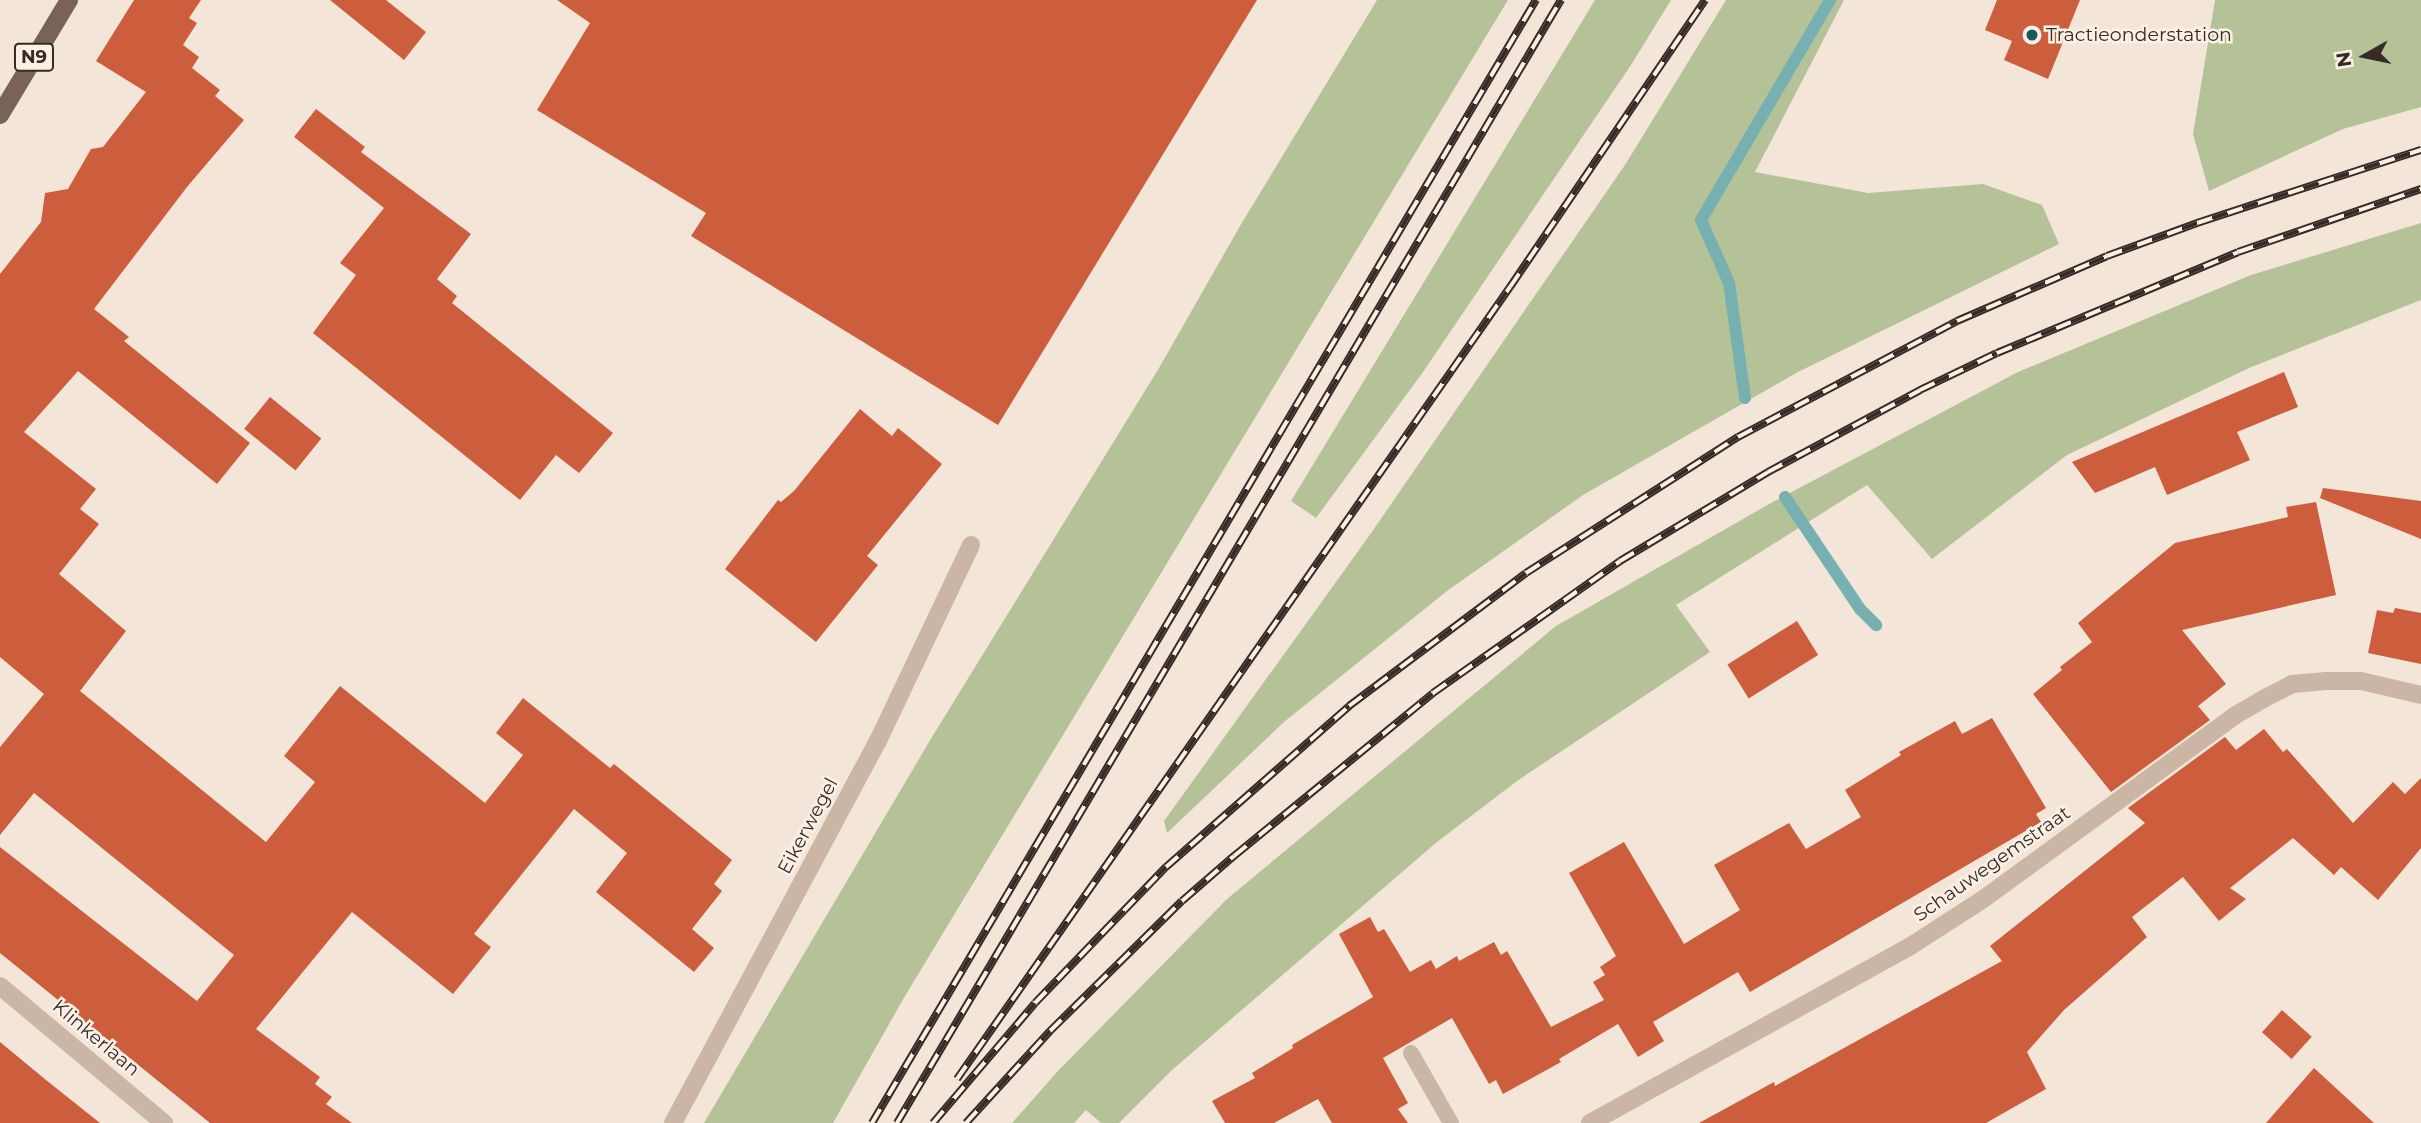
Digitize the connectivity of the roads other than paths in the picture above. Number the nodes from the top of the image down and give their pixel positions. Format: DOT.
graph roads {
  1 [pos="68,0"];
  2 [pos="0,115"];
  3 [pos="971,545"];
  4 [pos="2421,695"];
  5 [pos="0,986"];
  6 [pos="1411,1053"];
  7 [pos="164,1123"];
  8 [pos="673,1123"];
  9 [pos="1451,1123"];
  10 [pos="1590,1123"];
  1 -- 2 [label="main road, N9"];
  3 -- 8 [label="street, Eikerwegel"];
  4 -- 10 [label="street, Schauwegemstraat"];
  5 -- 7 [label="street, Klinkerlaan"];
  6 -- 9 [label="lane"];
}
